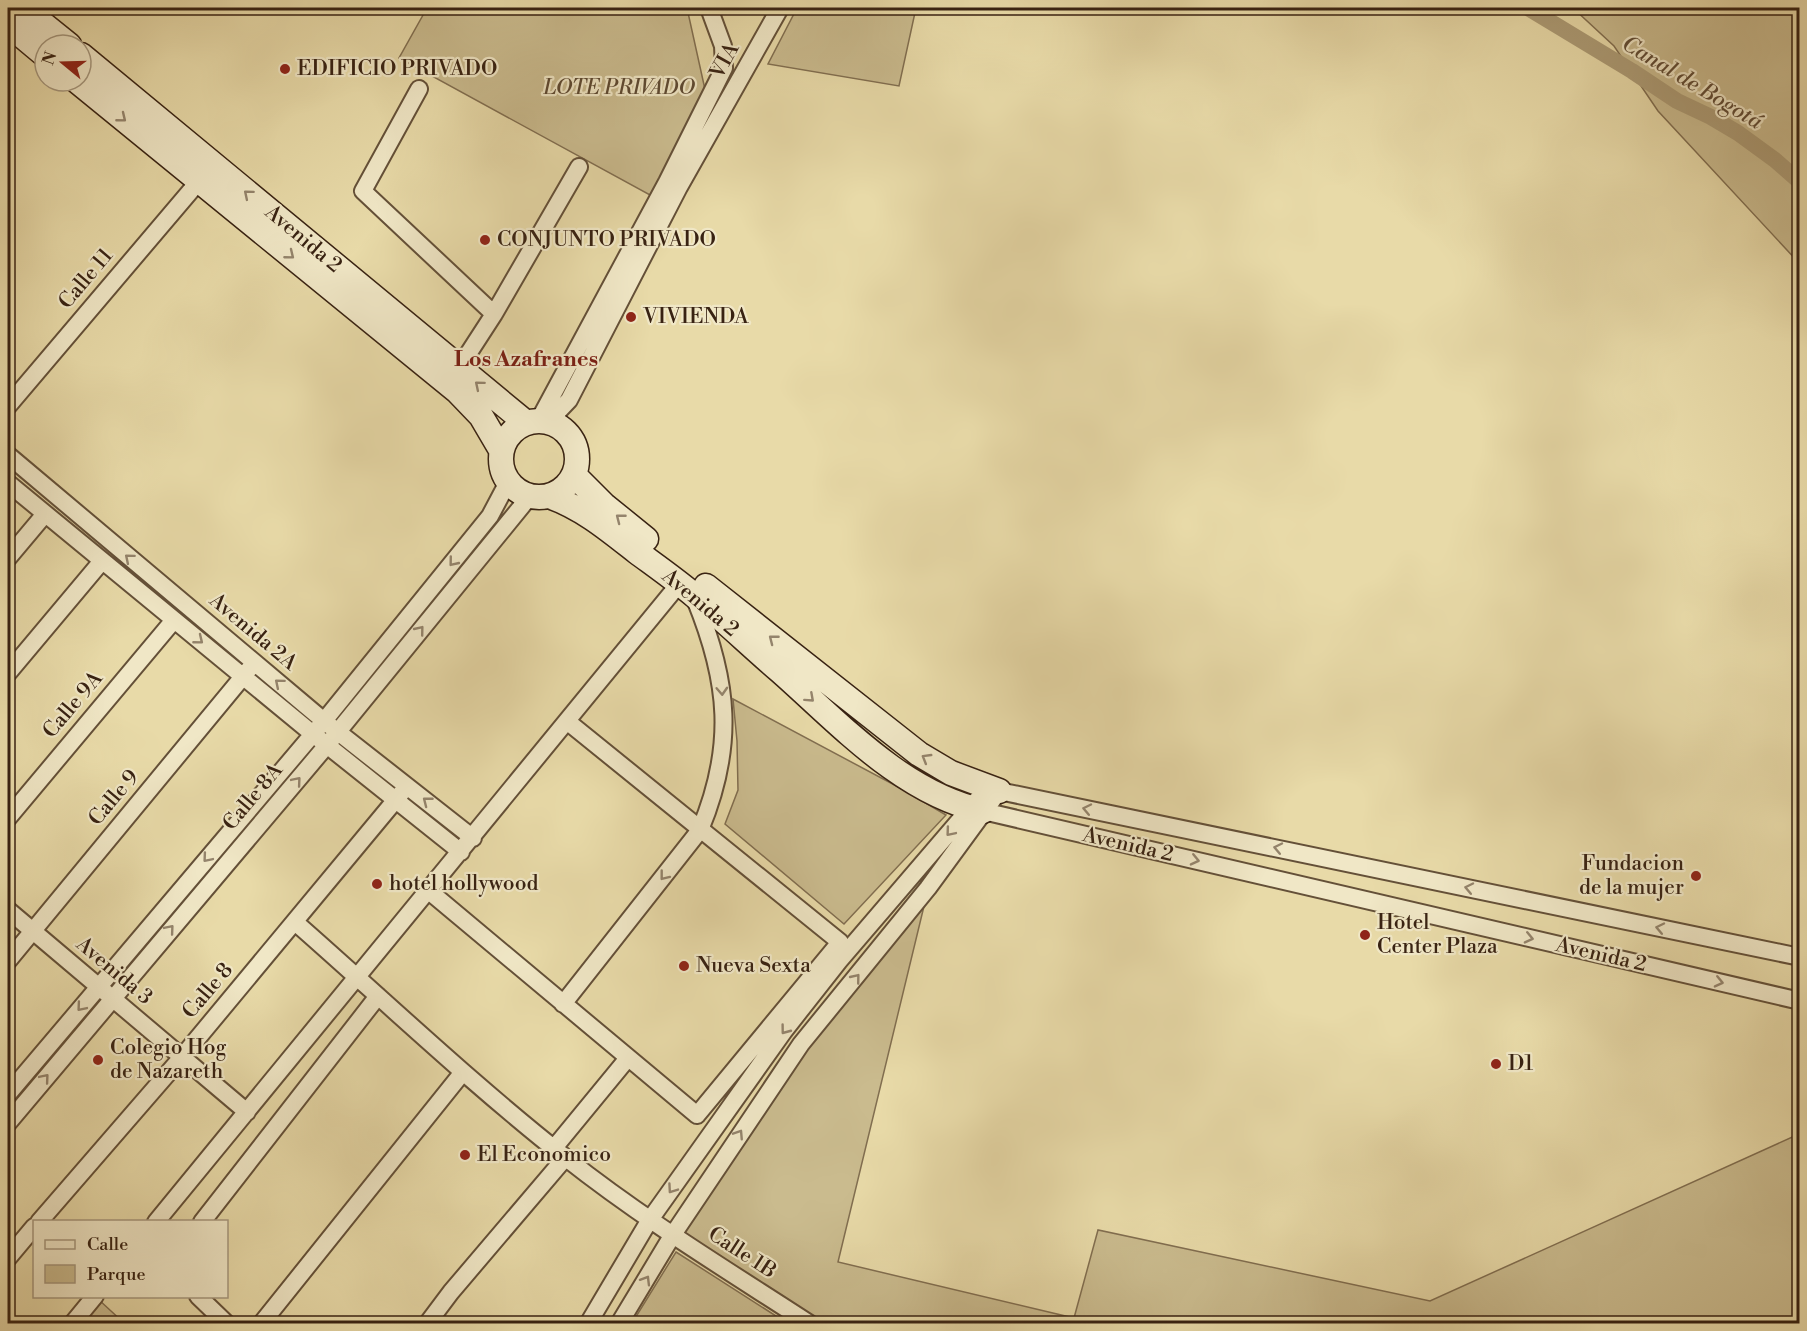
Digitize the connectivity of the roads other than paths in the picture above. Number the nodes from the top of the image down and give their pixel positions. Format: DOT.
graph roads {
  1 [pos="23,8"];
  2 [pos="709,8"];
  3 [pos="780,8"];
  4 [pos="8,24"];
  5 [pos="54,33"];
  6 [pos="33,45"];
  7 [pos="93,65"];
  8 [pos="419,89"];
  9 [pos="92,93"];
  10 [pos="579,167"];
  11 [pos="199,181"];
  12 [pos="673,184"];
  13 [pos="494,314"];
  14 [pos="459,368"];
  15 [pos="8,406"];
  16 [pos="538,421"];
  17 [pos="501,450"];
  18 [pos="8,456"];
  19 [pos="574,475"];
  20 [pos="508,482"];
  21 [pos="8,483"];
  22 [pos="540,496"];
  23 [pos="45,514"];
  24 [pos="8,558"];
  25 [pos="102,561"];
  26 [pos="687,590"];
  27 [pos="174,620"];
  28 [pos="255,663"];
  29 [pos="8,674"];
  30 [pos="243,677"];
  31 [pos="568,722"];
  32 [pos="318,727"];
  33 [pos="338,731"];
  34 [pos="327,745"];
  35 [pos="408,786"];
  36 [pos="985,799"];
  37 [pos="396,800"];
  38 [pos="8,818"];
  39 [pos="700,830"];
  40 [pos="473,838"];
  41 [pos="461,852"];
  42 [pos="429,891"];
  43 [pos="8,910"];
  44 [pos="295,922"];
  45 [pos="32,931"];
  46 [pos="1800,957"];
  47 [pos="8,961"];
  48 [pos="358,977"];
  49 [pos="98,986"];
  50 [pos="378,996"];
  51 [pos="112,998"];
  52 [pos="1800,1001"];
  53 [pos="563,1004"];
  54 [pos="182,1057"];
  55 [pos="628,1058"];
  56 [pos="463,1072"];
  57 [pos="8,1094"];
  58 [pos="247,1112"];
  59 [pos="8,1123"];
  60 [pos="560,1153"];
  61 [pos="40,1220"];
  62 [pos="157,1220"];
  63 [pos="203,1220"];
  64 [pos="650,1221"];
  65 [pos="33,1228"];
  66 [pos="672,1236"];
  67 [pos="8,1258"];
  68 [pos="93,1298"];
  69 [pos="200,1298"];
  70 [pos="72,1323"];
  71 [pos="228,1323"];
  72 [pos="261,1323"];
  73 [pos="427,1323"];
  74 [pos="588,1323"];
  75 [pos="619,1323"];
  76 [pos="810,1323"];
  1 -- 5 [label="street"];
  2 -- 12 [label="street"];
  3 -- 12 [label="street, VIA"];
  4 -- 6 [label="street"];
  14 -- 7 [label="street, Avenida 2, one-way"];
  8 -- 13 [label="street"];
  9 -- 11 [label="street, Avenida 2, one-way"];
  10 -- 13 [label="street"];
  11 -- 15 [label="street, Calle 11"];
  11 -- 17 [label="street, Avenida 2, one-way"];
  12 -- 16 [label="street"];
  13 -- 14 [label="street"];
  16 -- 14 [label="street, Avenida 2, one-way"];
  16 -- 17 [label="street"];
  16 -- 19 [label="street"];
  17 -- 20 [label="street"];
  28 -- 18 [label="street, Avenida 2A, one-way"];
  19 -- 22 [label="street"];
  36 -- 19 [label="street, Avenida 2, one-way"];
  20 -- 22 [label="street"];
  20 -- 32 [label="street, Calle 8A, one-way"];
  21 -- 23 [label="street, Avenida 2A"];
  22 -- 26 [label="street, Avenida 2"];
  33 -- 22 [label="street, Calle 8A, one-way"];
  23 -- 24 [label="street"];
  23 -- 25 [label="street, Avenida 2A"];
  25 -- 27 [label="street, Avenida 2A"];
  25 -- 29 [label="street"];
  26 -- 31 [label="street"];
  26 -- 36 [label="street, Avenida 2, one-way"];
  26 -- 39 [label="street, one-way"];
  27 -- 30 [label="street, Avenida 2A, one-way"];
  27 -- 38 [label="street, Calle 9A"];
  28 -- 30 [label="street, Calle 9"];
  32 -- 28 [label="street, Avenida 2A, one-way"];
  30 -- 32 [label="street, Avenida 2A"];
  30 -- 45 [label="street, Calle 9"];
  31 -- 39 [label="street"];
  31 -- 40 [label="street"];
  32 -- 33 [label="street, Avenida 2A"];
  32 -- 34 [label="street, Avenida 2A"];
  32 -- 49 [label="street, Calle 8A, one-way"];
  33 -- 34 [label="street, Calle 8A"];
  33 -- 35 [label="street, Avenida 2A"];
  34 -- 37 [label="street, Avenida 2A"];
  51 -- 34 [label="street, Calle 8A, one-way"];
  35 -- 37 [label="street, Calle 8"];
  40 -- 35 [label="street, Avenida 2A, one-way"];
  46 -- 36 [label="street, Avenida 2, one-way"];
  36 -- 52 [label="street, Avenida 2, one-way"];
  36 -- 64 [label="street, one-way"];
  66 -- 36 [label="street, one-way"];
  37 -- 41 [label="street, Avenida 2A"];
  37 -- 44 [label="street, Calle 8"];
  39 -- 53 [label="street, one-way"];
  39 -- 55 [label="street"];
  40 -- 41 [label="street"];
  41 -- 42 [label="street"];
  42 -- 48 [label="street"];
  42 -- 53 [label="street"];
  43 -- 45 [label="street, Avenida 3"];
  44 -- 48 [label="street, Calle 1B"];
  44 -- 54 [label="street, Calle 8"];
  45 -- 47 [label="street, Calle 9"];
  45 -- 49 [label="street, Avenida 3"];
  48 -- 50 [label="street, Calle 1B"];
  48 -- 58 [label="street"];
  49 -- 51 [label="street, Avenida 3"];
  49 -- 57 [label="street, Calle 8A, one-way"];
  50 -- 56 [label="street, Calle 1B"];
  50 -- 63 [label="street"];
  51 -- 54 [label="street, Avenida 3"];
  59 -- 51 [label="street, Calle 8A, one-way"];
  53 -- 55 [label="street"];
  54 -- 58 [label="street, Avenida 3"];
  54 -- 61 [label="street, Calle 8"];
  55 -- 60 [label="street"];
  56 -- 60 [label="street, Calle 1B"];
  56 -- 72 [label="street"];
  58 -- 62 [label="street"];
  60 -- 64 [label="street, Calle 1B"];
  60 -- 73 [label="street"];
  64 -- 66 [label="street, Calle 1B"];
  64 -- 74 [label="street"];
  65 -- 67 [label="street"];
  75 -- 66 [label="street, one-way"];
  66 -- 76 [label="street, Calle 1B"];
  68 -- 70 [label="street"];
  69 -- 71 [label="street"];
}
